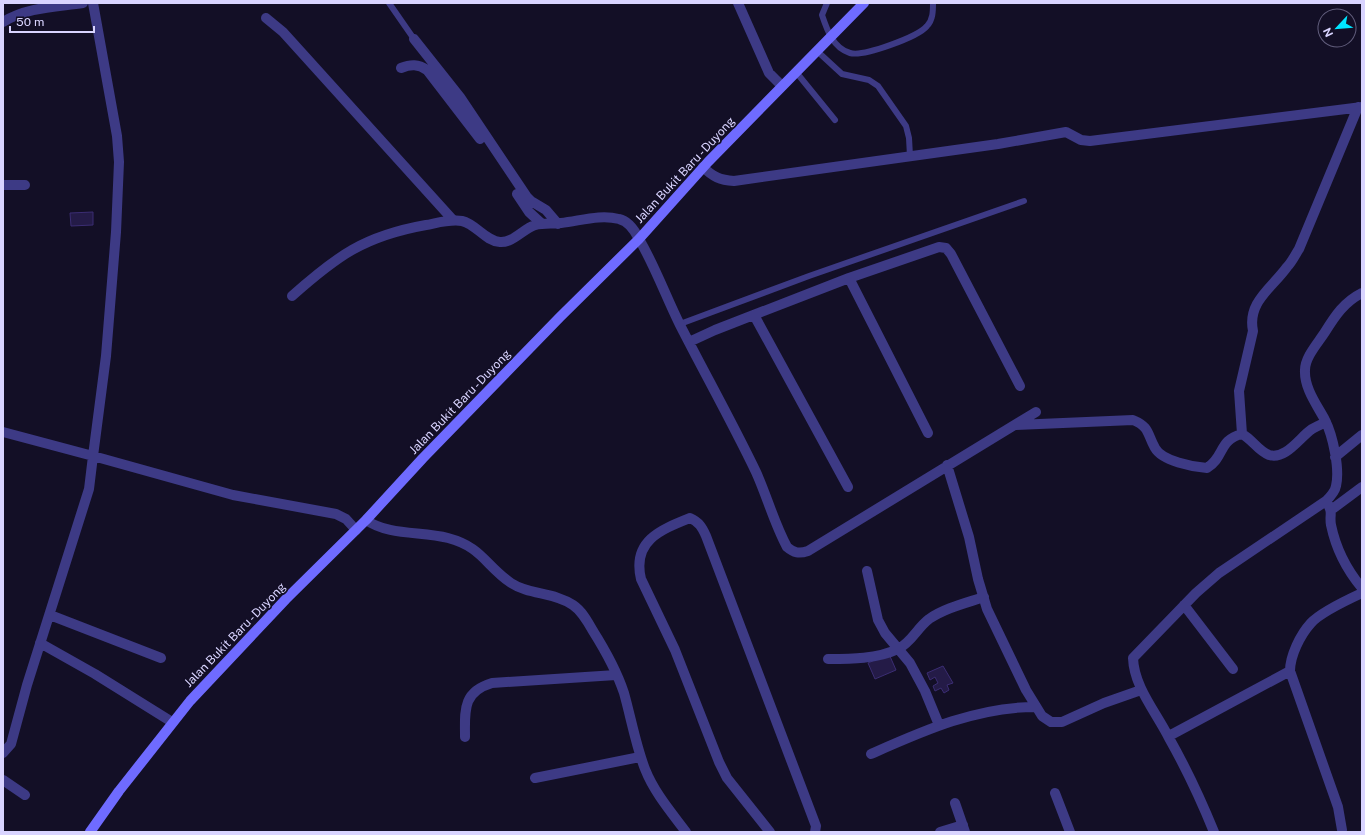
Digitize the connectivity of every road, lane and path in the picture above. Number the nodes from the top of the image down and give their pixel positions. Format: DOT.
graph roads {
  1 [pos="83,3"];
  2 [pos="93,3"];
  3 [pos="389,3"];
  4 [pos="738,3"];
  5 [pos="827,3"];
  6 [pos="864,3"];
  7 [pos="933,3"];
  8 [pos="266,18"];
  9 [pos="3,22"];
  10 [pos="830,37"];
  11 [pos="414,40"];
  12 [pos="817,51"];
  13 [pos="401,68"];
  14 [pos="796,72"];
  15 [pos="782,86"];
  16 [pos="1360,107"];
  17 [pos="835,120"];
  18 [pos="910,156"];
  19 [pos="703,167"];
  20 [pos="3,184"];
  21 [pos="25,185"];
  22 [pos="1024,201"];
  23 [pos="453,220"];
  24 [pos="542,224"];
  25 [pos="558,224"];
  26 [pos="640,239"];
  27 [pos="849,278"];
  28 [pos="1362,293"];
  29 [pos="292,296"];
  30 [pos="754,315"];
  31 [pos="680,324"];
  32 [pos="690,342"];
  33 [pos="1020,386"];
  34 [pos="1036,412"];
  35 [pos="1326,422"];
  36 [pos="1012,425"];
  37 [pos="928,433"];
  38 [pos="1242,434"];
  39 [pos="4,435"];
  40 [pos="1362,435"];
  41 [pos="93,456"];
  42 [pos="1335,458"];
  43 [pos="947,465"];
  44 [pos="848,487"];
  45 [pos="1362,487"];
  46 [pos="1329,506"];
  47 [pos="366,520"];
  48 [pos="356,530"];
  49 [pos="867,571"];
  50 [pos="1362,588"];
  51 [pos="1362,593"];
  52 [pos="984,598"];
  53 [pos="1184,606"];
  54 [pos="50,615"];
  55 [pos="40,643"];
  56 [pos="898,649"];
  57 [pos="161,658"];
  58 [pos="828,659"];
  59 [pos="1233,669"];
  60 [pos="1290,671"];
  61 [pos="616,675"];
  62 [pos="1141,690"];
  63 [pos="1035,707"];
  64 [pos="172,722"];
  65 [pos="939,725"];
  66 [pos="1169,736"];
  67 [pos="465,737"];
  68 [pos="3,753"];
  69 [pos="871,754"];
  70 [pos="640,757"];
  71 [pos="535,778"];
  72 [pos="3,780"];
  73 [pos="1055,794"];
  74 [pos="25,795"];
  75 [pos="955,803"];
  76 [pos="964,829"];
  77 [pos="816,830"];
  78 [pos="1342,830"];
  79 [pos="90,832"];
  80 [pos="686,832"];
  81 [pos="770,832"];
  82 [pos="940,832"];
  83 [pos="1070,832"];
  84 [pos="1214,832"];
  1 -- 9 [label="street"];
  2 -- 41 [label="street"];
  3 -- 11 [label="lane"];
  4 -- 15 [label="street"];
  5 -- 10 [label="lane"];
  6 -- 10 [label="main road, Jalan Bukit Baru - Duyong"];
  7 -- 10 [label="lane"];
  8 -- 23 [label="street"];
  10 -- 12 [label="main road, Jalan Bukit Baru - Duyong"];
  11 -- 25 [label="street"];
  12 -- 14 [label="main road, Jalan Bukit Baru - Duyong"];
  12 -- 18 [label="lane"];
  13 -- 24 [label="street"];
  14 -- 15 [label="main road, Jalan Bukit Baru - Duyong"];
  14 -- 17 [label="lane"];
  15 -- 19 [label="main road, Jalan Bukit Baru - Duyong"];
  16 -- 18 [label="street"];
  16 -- 38 [label="street"];
  18 -- 19 [label="street"];
  19 -- 26 [label="main road, Jalan Bukit Baru - Duyong"];
  20 -- 21 [label="street"];
  22 -- 31 [label="lane"];
  23 -- 24 [label="street"];
  23 -- 29 [label="street"];
  24 -- 25 [label="street"];
  25 -- 26 [label="street"];
  26 -- 31 [label="street"];
  26 -- 47 [label="main road, Jalan Bukit Baru - Duyong"];
  27 -- 30 [label="street"];
  27 -- 33 [label="street"];
  27 -- 37 [label="street"];
  28 -- 35 [label="street"];
  30 -- 32 [label="street"];
  30 -- 44 [label="street"];
  31 -- 32 [label="street"];
  32 -- 43 [label="street"];
  34 -- 36 [label="street"];
  35 -- 38 [label="street"];
  35 -- 42 [label="street"];
  36 -- 38 [label="street"];
  36 -- 43 [label="street"];
  39 -- 41 [label="street"];
  40 -- 42 [label="street"];
  41 -- 48 [label="street"];
  41 -- 54 [label="street"];
  42 -- 46 [label="street"];
  43 -- 52 [label="street"];
  45 -- 46 [label="street"];
  46 -- 50 [label="street"];
  46 -- 53 [label="street"];
  47 -- 48 [label="main road, Jalan Bukit Baru - Duyong"];
  47 -- 61 [label="street"];
  48 -- 64 [label="main road, Jalan Bukit Baru - Duyong"];
  49 -- 56 [label="street"];
  51 -- 60 [label="street"];
  52 -- 56 [label="street"];
  52 -- 63 [label="street"];
  53 -- 59 [label="street"];
  53 -- 62 [label="street"];
  54 -- 55 [label="street"];
  54 -- 57 [label="street"];
  55 -- 64 [label="street"];
  55 -- 68 [label="street"];
  56 -- 58 [label="street"];
  56 -- 65 [label="street"];
  60 -- 66 [label="street"];
  60 -- 78 [label="street"];
  61 -- 67 [label="street"];
  61 -- 70 [label="street"];
  62 -- 63 [label="street"];
  62 -- 66 [label="street"];
  63 -- 65 [label="street"];
  64 -- 79 [label="main road, Jalan Bukit Baru - Duyong"];
  65 -- 69 [label="street"];
  66 -- 84 [label="street"];
  70 -- 71 [label="street"];
  70 -- 80 [label="street"];
  72 -- 74 [label="street"];
  73 -- 83 [label="street"];
  75 -- 76 [label="street"];
  76 -- 82 [label="street"];
  77 -- 81 [label="street"];
}
